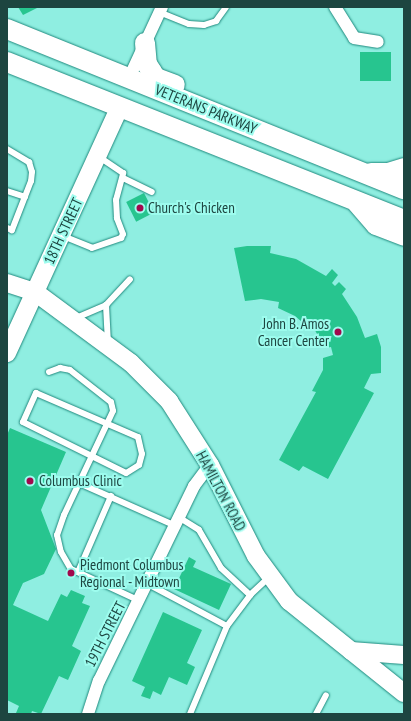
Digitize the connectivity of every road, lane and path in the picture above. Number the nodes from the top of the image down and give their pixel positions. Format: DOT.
graph roads {
  1 [pos="226,7"];
  2 [pos="335,7"];
  3 [pos="161,9"];
  4 [pos="7,29"];
  5 [pos="378,42"];
  6 [pos="145,43"];
  7 [pos="7,62"];
  8 [pos="129,78"];
  9 [pos="119,108"];
  10 [pos="262,132"];
  11 [pos="7,149"];
  12 [pos="98,156"];
  13 [pos="404,168"];
  14 [pos="366,173"];
  15 [pos="123,178"];
  16 [pos="404,189"];
  17 [pos="7,191"];
  18 [pos="152,192"];
  19 [pos="25,198"];
  20 [pos="354,200"];
  21 [pos="404,220"];
  22 [pos="7,228"];
  23 [pos="61,235"];
  24 [pos="404,236"];
  25 [pos="130,279"];
  26 [pos="7,282"];
  27 [pos="35,292"];
  28 [pos="106,305"];
  29 [pos="72,320"];
  30 [pos="108,346"];
  31 [pos="7,353"];
  32 [pos="48,372"];
  33 [pos="109,424"];
  34 [pos="92,456"];
  35 [pos="210,465"];
  36 [pos="79,483"];
  37 [pos="111,496"];
  38 [pos="178,522"];
  39 [pos="78,572"];
  40 [pos="271,576"];
  41 [pos="148,584"];
  42 [pos="250,595"];
  43 [pos="140,601"];
  44 [pos="227,626"];
  45 [pos="351,651"];
  46 [pos="404,655"];
  47 [pos="404,693"];
  48 [pos="326,695"];
  49 [pos="88,714"];
  50 [pos="190,714"];
  51 [pos="316,714"];
  1 -- 3 [label="lane"];
  2 -- 5 [label="street"];
  3 -- 6 [label="street"];
  4 -- 8 [label="main road, VETERANS PARKWAY"];
  6 -- 8 [label="street"];
  6 -- 10 [label="main road"];
  7 -- 9 [label="main road, VETERANS PARKWAY"];
  8 -- 10 [label="main road, VETERANS PARKWAY"];
  9 -- 12 [label="street, 18TH STREET"];
  9 -- 20 [label="main road, VETERANS PARKWAY"];
  10 -- 14 [label="main road, VETERANS PARKWAY"];
  11 -- 19 [label="lane"];
  12 -- 15 [label="lane"];
  12 -- 23 [label="street, 18TH STREET"];
  13 -- 14 [label="main road"];
  14 -- 16 [label="main road, VETERANS PARKWAY"];
  15 -- 18 [label="lane"];
  15 -- 23 [label="lane"];
  17 -- 19 [label="lane"];
  19 -- 22 [label="lane"];
  20 -- 21 [label="main road, VETERANS PARKWAY"];
  20 -- 24 [label="main road"];
  23 -- 27 [label="street, 18TH STREET"];
  25 -- 28 [label="lane"];
  26 -- 27 [label="street, HAMILTON ROAD"];
  27 -- 29 [label="street, HAMILTON ROAD"];
  27 -- 31 [label="street, 18TH STREET"];
  28 -- 29 [label="lane"];
  28 -- 30 [label="lane"];
  29 -- 30 [label="street, HAMILTON ROAD"];
  30 -- 35 [label="street, HAMILTON ROAD"];
  32 -- 33 [label="lane"];
  33 -- 34 [label="lane"];
  33 -- 34 [label="lane"];
  33 -- 34 [label="lane"];
  34 -- 36 [label="lane"];
  35 -- 38 [label="street, 19TH STREET"];
  35 -- 40 [label="street, HAMILTON ROAD"];
  36 -- 37 [label="lane"];
  36 -- 39 [label="lane"];
  37 -- 38 [label="lane"];
  37 -- 39 [label="lane"];
  38 -- 41 [label="street, 19TH STREET"];
  38 -- 42 [label="lane"];
  39 -- 43 [label="lane"];
  40 -- 42 [label="lane"];
  40 -- 45 [label="street, HAMILTON ROAD"];
  41 -- 43 [label="street, 19TH STREET"];
  41 -- 44 [label="lane"];
  42 -- 44 [label="lane"];
  43 -- 49 [label="street, 19TH STREET"];
  44 -- 50 [label="lane"];
  45 -- 46 [label="street"];
  45 -- 47 [label="street, HAMILTON ROAD"];
  48 -- 51 [label="lane"];
}
